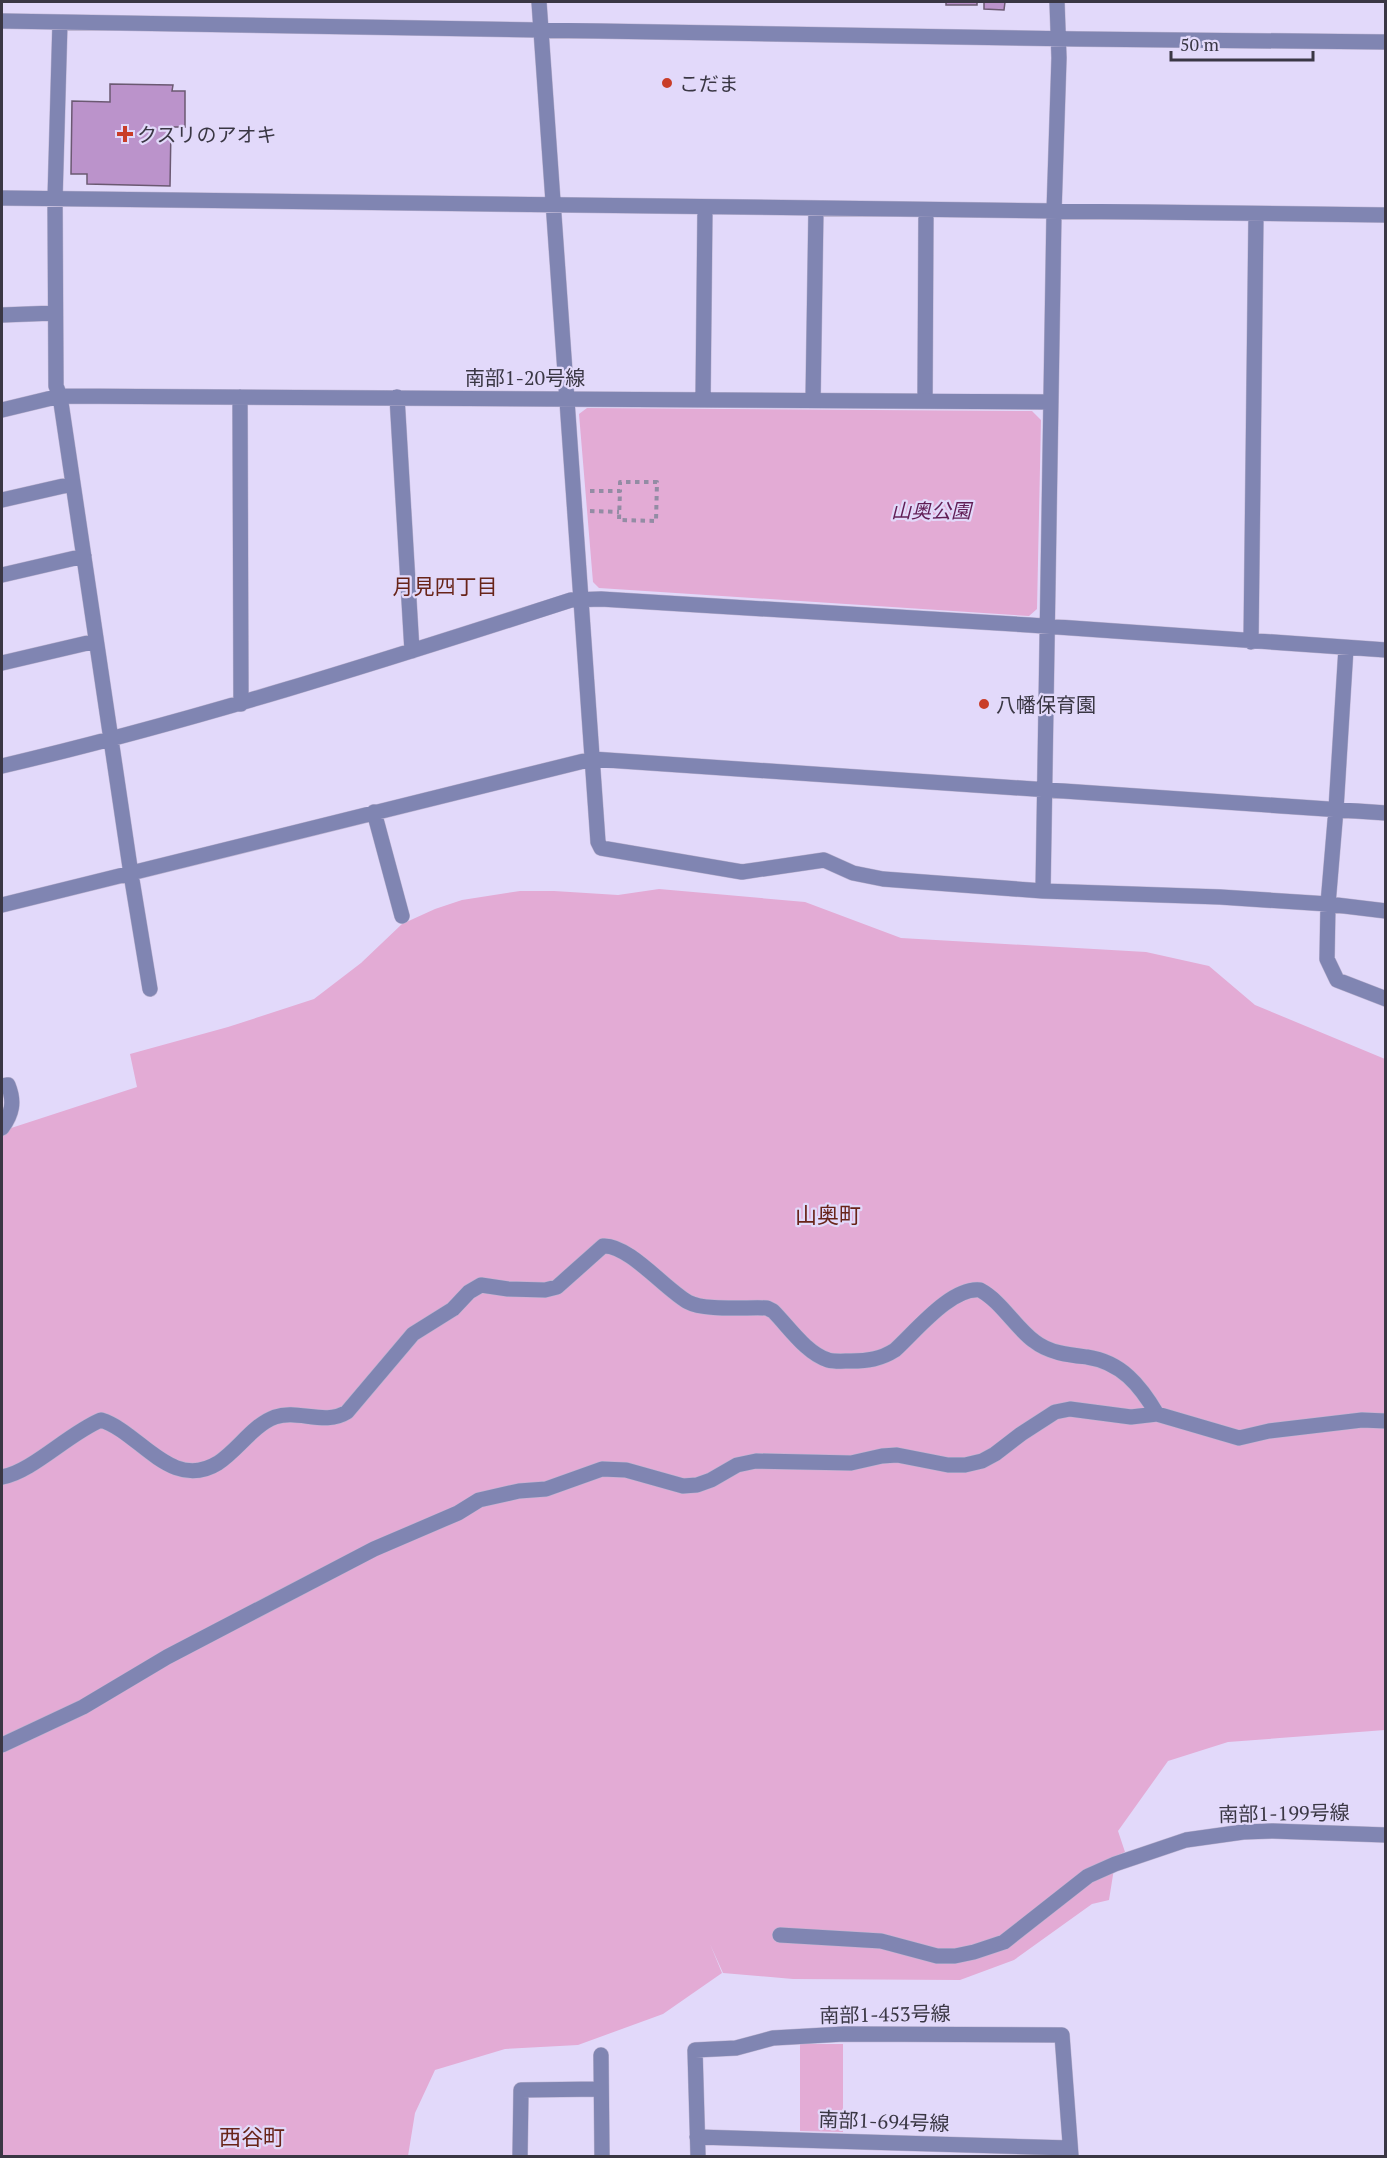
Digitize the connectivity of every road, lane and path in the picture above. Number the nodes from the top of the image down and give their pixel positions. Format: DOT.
graph roads {
  1 [pos="539,2"];
  2 [pos="1057,2"];
  3 [pos="2,21"];
  4 [pos="60,22"];
  5 [pos="541,30"];
  6 [pos="1059,39"];
  7 [pos="1386,42"];
  8 [pos="2,198"];
  9 [pos="55,199"];
  10 [pos="553,205"];
  11 [pos="705,207"];
  12 [pos="816,208"];
  13 [pos="926,210"];
  14 [pos="1054,212"];
  15 [pos="1256,214"];
  16 [pos="1386,216"];
  17 [pos="55,313"];
  18 [pos="2,315"];
  19 [pos="60,396"];
  20 [pos="240,397"];
  21 [pos="397,397"];
  22 [pos="567,397"];
  23 [pos="703,400"];
  24 [pos="813,402"];
  25 [pos="925,402"];
  26 [pos="1051,402"];
  27 [pos="2,410"];
  28 [pos="72,484"];
  29 [pos="574,490"];
  30 [pos="620,491"];
  31 [pos="2,500"];
  32 [pos="575,511"];
  33 [pos="619,512"];
  34 [pos="84,556"];
  35 [pos="2,576"];
  36 [pos="581,599"];
  37 [pos="1048,626"];
  38 [pos="96,641"];
  39 [pos="1251,642"];
  40 [pos="1346,648"];
  41 [pos="1386,650"];
  42 [pos="412,651"];
  43 [pos="2,663"];
  44 [pos="241,704"];
  45 [pos="111,740"];
  46 [pos="592,759"];
  47 [pos="2,766"];
  48 [pos="1045,788"];
  49 [pos="1336,809"];
  50 [pos="374,812"];
  51 [pos="1386,813"];
  52 [pos="131,874"];
  53 [pos="1043,891"];
  54 [pos="1328,904"];
  55 [pos="2,905"];
  56 [pos="1386,911"];
  57 [pos="402,916"];
  58 [pos="150,989"];
  59 [pos="1386,999"];
  60 [pos="2,1086"];
  61 [pos="2,1128"];
  62 [pos="1157,1414"];
  63 [pos="1386,1421"];
  64 [pos="2,1477"];
  65 [pos="2,1745"];
  66 [pos="1386,1835"];
  67 [pos="780,1935"];
  68 [pos="601,2055"];
  69 [pos="601,2089"];
  70 [pos="697,2137"];
  71 [pos="1070,2152"];
  72 [pos="520,2157"];
  73 [pos="602,2157"];
  74 [pos="698,2157"];
  1 -- 5 [label="street"];
  2 -- 6 [label="street"];
  3 -- 4 [label="street"];
  4 -- 5 [label="street"];
  4 -- 9 [label="street"];
  5 -- 6 [label="street"];
  5 -- 10 [label="street"];
  6 -- 7 [label="street"];
  6 -- 14 [label="street"];
  8 -- 9 [label="street"];
  9 -- 10 [label="street"];
  9 -- 17 [label="street"];
  10 -- 11 [label="street"];
  10 -- 22 [label="street"];
  11 -- 12 [label="street"];
  11 -- 23 [label="street"];
  12 -- 13 [label="street"];
  12 -- 24 [label="street"];
  13 -- 14 [label="street"];
  13 -- 25 [label="street"];
  14 -- 15 [label="street"];
  14 -- 26 [label="street"];
  15 -- 16 [label="street"];
  15 -- 39 [label="street"];
  17 -- 18 [label="street"];
  17 -- 19 [label="street"];
  19 -- 20 [label="street, 南部1-20号線"];
  19 -- 27 [label="street, 南部1-20号線"];
  19 -- 28 [label="street"];
  20 -- 21 [label="street, 南部1-20号線"];
  20 -- 44 [label="street"];
  21 -- 22 [label="street, 南部1-20号線"];
  21 -- 42 [label="street"];
  22 -- 23 [label="street, 南部1-20号線"];
  22 -- 29 [label="street"];
  23 -- 24 [label="street, 南部1-20号線"];
  24 -- 25 [label="street, 南部1-20号線"];
  25 -- 26 [label="street, 南部1-20号線"];
  26 -- 37 [label="street"];
  28 -- 31 [label="street"];
  28 -- 34 [label="street"];
  29 -- 30 [label="path"];
  29 -- 32 [label="street"];
  30 -- 33 [label="path"];
  30 -- 33 [label="path"];
  32 -- 33 [label="path"];
  32 -- 36 [label="street"];
  34 -- 35 [label="street"];
  34 -- 38 [label="street"];
  36 -- 37 [label="street"];
  36 -- 42 [label="street"];
  36 -- 46 [label="street"];
  37 -- 39 [label="street"];
  37 -- 48 [label="street"];
  38 -- 43 [label="street"];
  38 -- 45 [label="street"];
  39 -- 40 [label="street"];
  40 -- 41 [label="street"];
  40 -- 49 [label="street"];
  42 -- 44 [label="street"];
  44 -- 45 [label="street"];
  45 -- 47 [label="street"];
  45 -- 52 [label="street"];
  46 -- 48 [label="street"];
  46 -- 50 [label="street"];
  46 -- 53 [label="street"];
  48 -- 49 [label="street"];
  48 -- 53 [label="street"];
  49 -- 51 [label="street"];
  49 -- 54 [label="street"];
  50 -- 52 [label="street"];
  50 -- 57 [label="street"];
  52 -- 55 [label="street"];
  52 -- 58 [label="street"];
  53 -- 54 [label="street"];
  54 -- 56 [label="street"];
  54 -- 59 [label="street"];
  60 -- 61 [label="street"];
  62 -- 63 [label="street"];
  62 -- 64 [label="street"];
  62 -- 65 [label="street"];
  66 -- 67 [label="street, 南部1-199号線"];
  68 -- 69 [label="street"];
  69 -- 72 [label="street"];
  69 -- 73 [label="street"];
  70 -- 71 [label="street, 南部1-694号線"];
  70 -- 71 [label="street, 南部1-453号線"];
  70 -- 74 [label="street, 南部1-453号線"];
}
